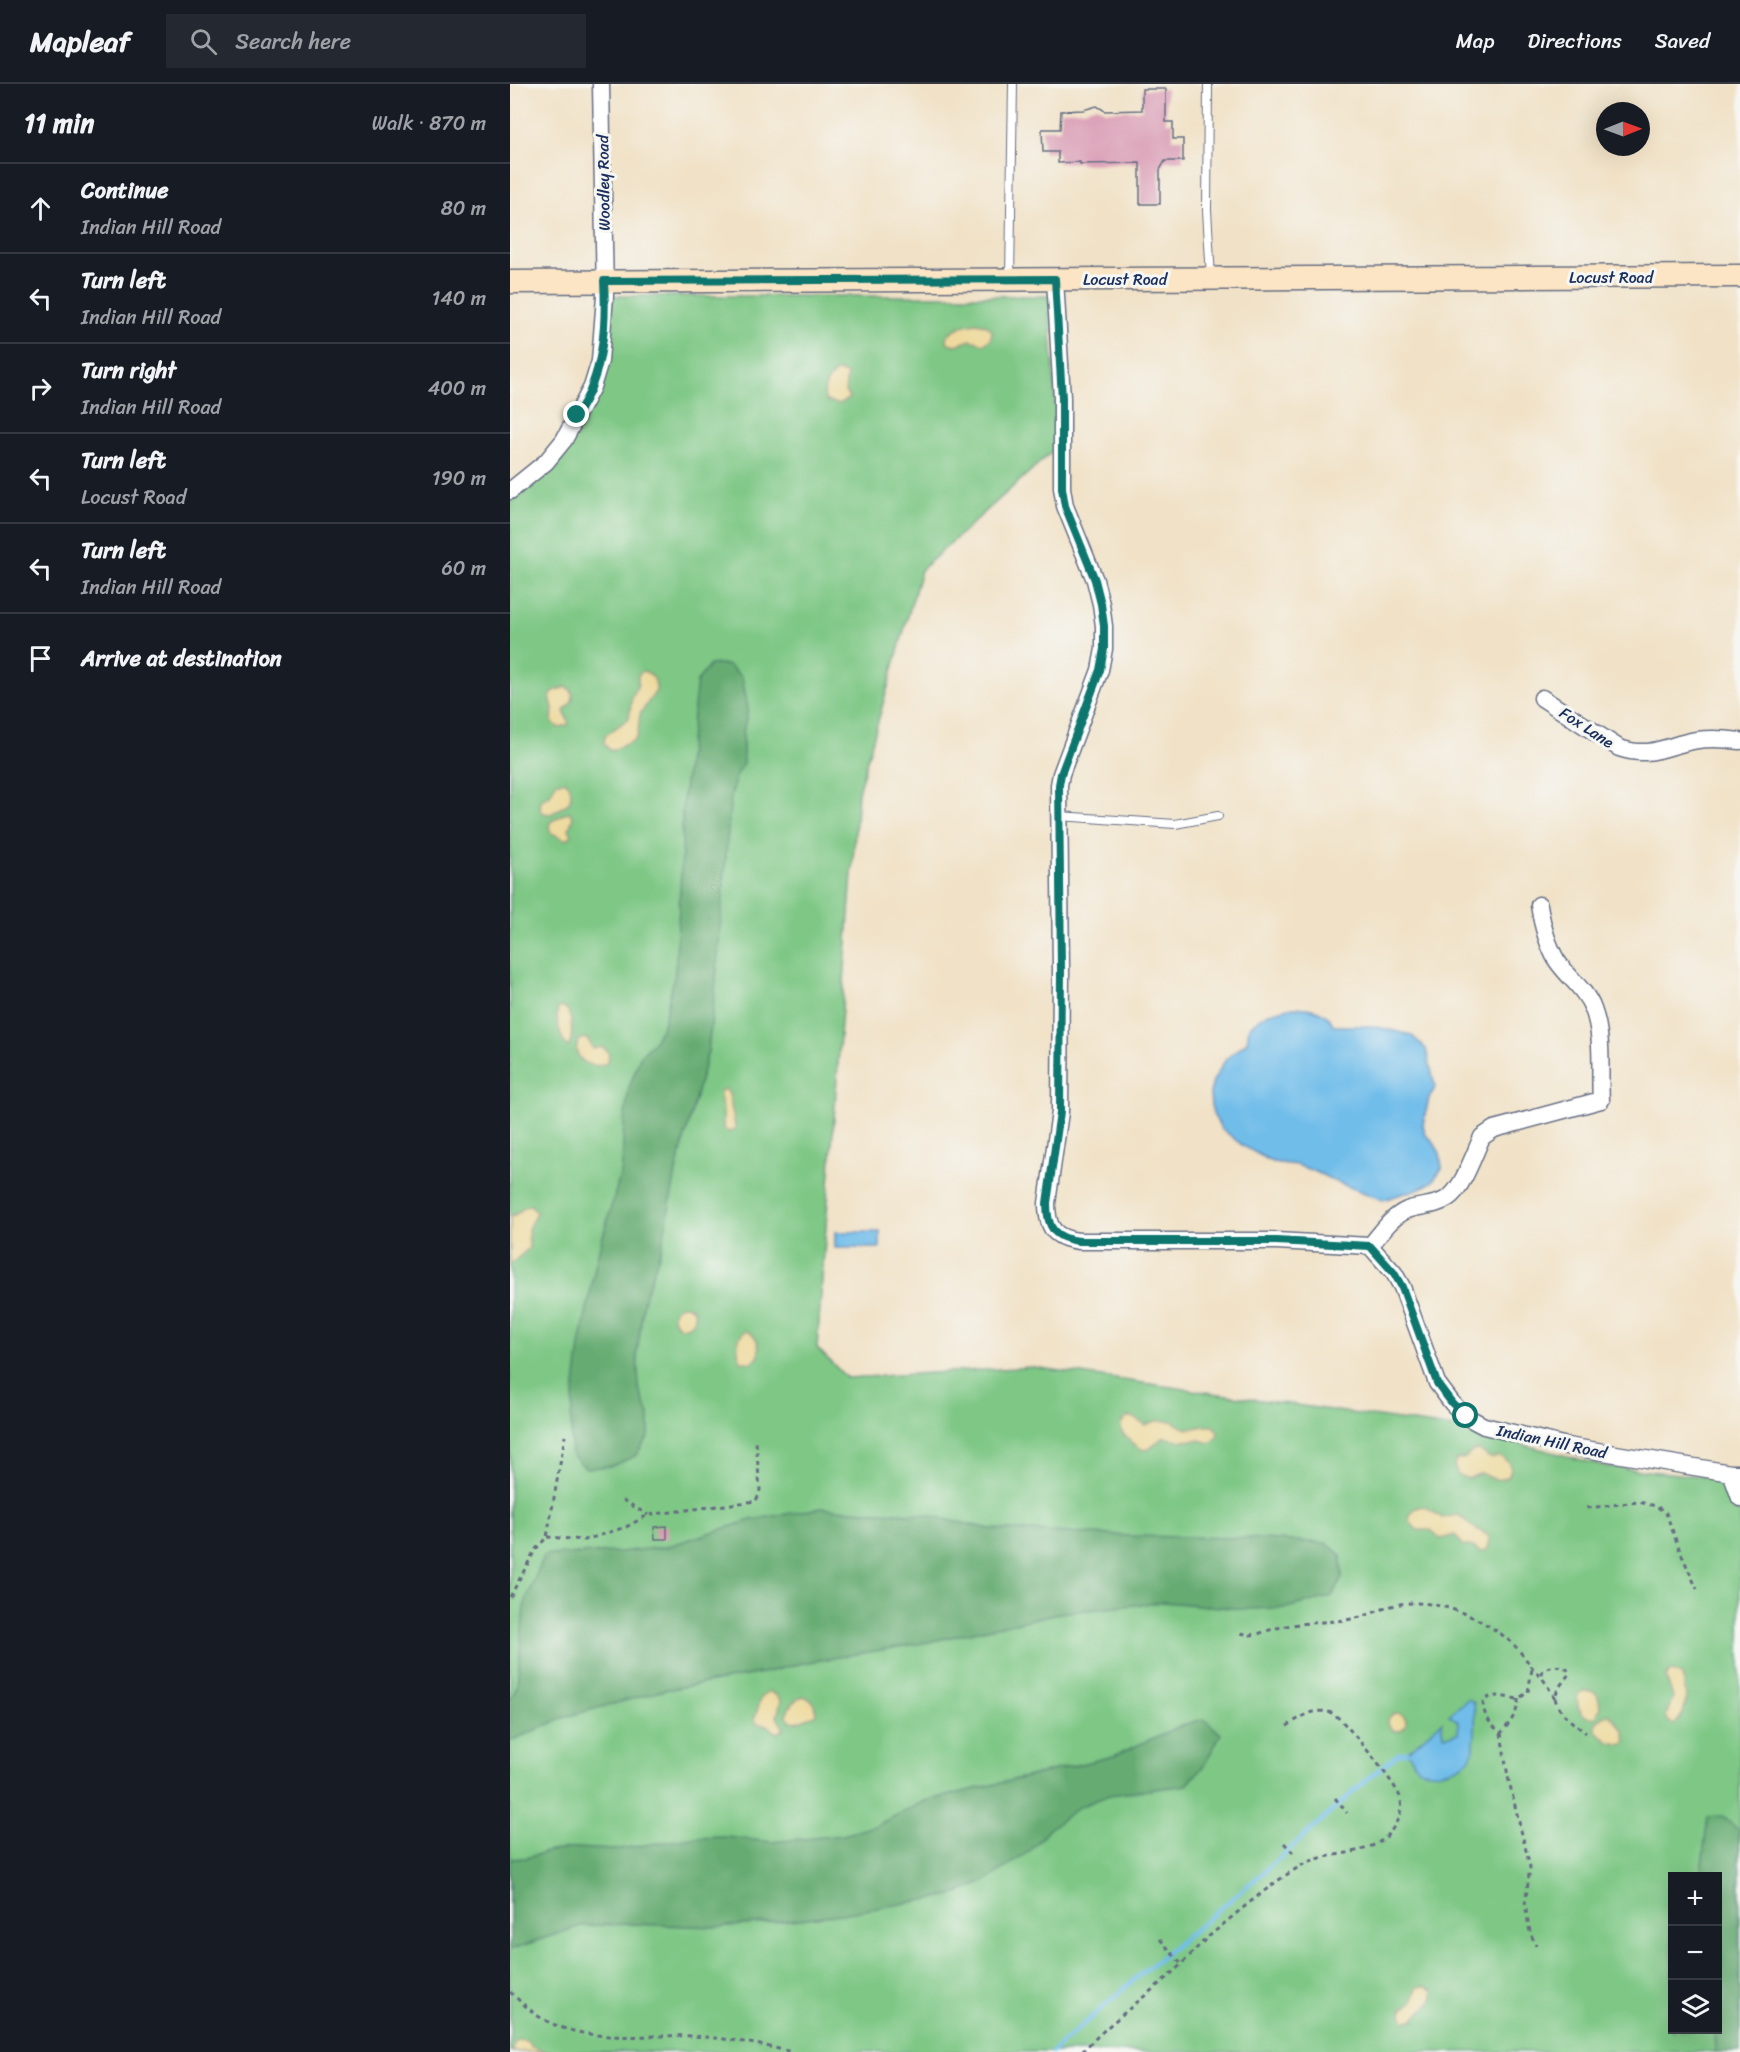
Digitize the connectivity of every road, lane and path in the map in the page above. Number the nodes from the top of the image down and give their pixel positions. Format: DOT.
graph roads {
  1 [pos="602,84"];
  2 [pos="1012,84"];
  3 [pos="1208,84"];
  4 [pos="1740,276"];
  5 [pos="1010,279"];
  6 [pos="1055,279"];
  7 [pos="1211,279"];
  8 [pos="604,281"];
  9 [pos="510,282"];
  10 [pos="510,490"];
  11 [pos="1542,698"];
  12 [pos="1740,741"];
  13 [pos="1058,816"];
  14 [pos="1218,816"];
  15 [pos="1539,905"];
  16 [pos="1370,1246"];
  17 [pos="565,1436"];
  18 [pos="756,1442"];
  19 [pos="1735,1473"];
  20 [pos="1740,1498"];
  21 [pos="622,1500"];
  22 [pos="1587,1508"];
  23 [pos="648,1515"];
  24 [pos="547,1537"];
  25 [pos="1697,1589"];
  26 [pos="510,1597"];
  27 [pos="1241,1633"];
  28 [pos="1532,1669"];
  29 [pos="1542,1679"];
  30 [pos="1555,1698"];
  31 [pos="1518,1699"];
  32 [pos="1286,1727"];
  33 [pos="1501,1733"];
  34 [pos="1586,1733"];
  35 [pos="1335,1798"];
  36 [pos="1347,1813"];
  37 [pos="1284,1843"];
  38 [pos="1294,1854"];
  39 [pos="1161,1941"];
  40 [pos="1536,1946"];
  41 [pos="1181,1964"];
  42 [pos="510,1992"];
  43 [pos="792,2052"];
  44 [pos="1082,2052"];
  1 -- 8 [label="street, Woodley Road"];
  2 -- 5 [label="lane"];
  3 -- 7 [label="lane"];
  4 -- 7 [label="street, Locust Road"];
  5 -- 6 [label="street, Locust Road"];
  5 -- 8 [label="street, Locust Road"];
  6 -- 7 [label="street, Locust Road"];
  6 -- 13 [label="street"];
  8 -- 9 [label="street, Locust Road"];
  8 -- 10 [label="street"];
  11 -- 12 [label="street, Fox Lane"];
  13 -- 14 [label="lane"];
  13 -- 16 [label="street"];
  15 -- 16 [label="street"];
  16 -- 19 [label="street, Indian Hill Road"];
  17 -- 24 [label="path"];
  18 -- 23 [label="path"];
  19 -- 20 [label="street, Indian Hill Road"];
  21 -- 23 [label="path"];
  22 -- 25 [label="path"];
  23 -- 24 [label="path"];
  24 -- 26 [label="path"];
  27 -- 28 [label="path"];
  28 -- 29 [label="path"];
  28 -- 31 [label="path"];
  29 -- 30 [label="path"];
  29 -- 30 [label="path"];
  30 -- 34 [label="path"];
  31 -- 33 [label="path"];
  31 -- 33 [label="path"];
  32 -- 41 [label="path"];
  33 -- 40 [label="path"];
  35 -- 36 [label="path"];
  37 -- 38 [label="path"];
  39 -- 41 [label="path"];
  41 -- 44 [label="path"];
  42 -- 43 [label="path"];
}
